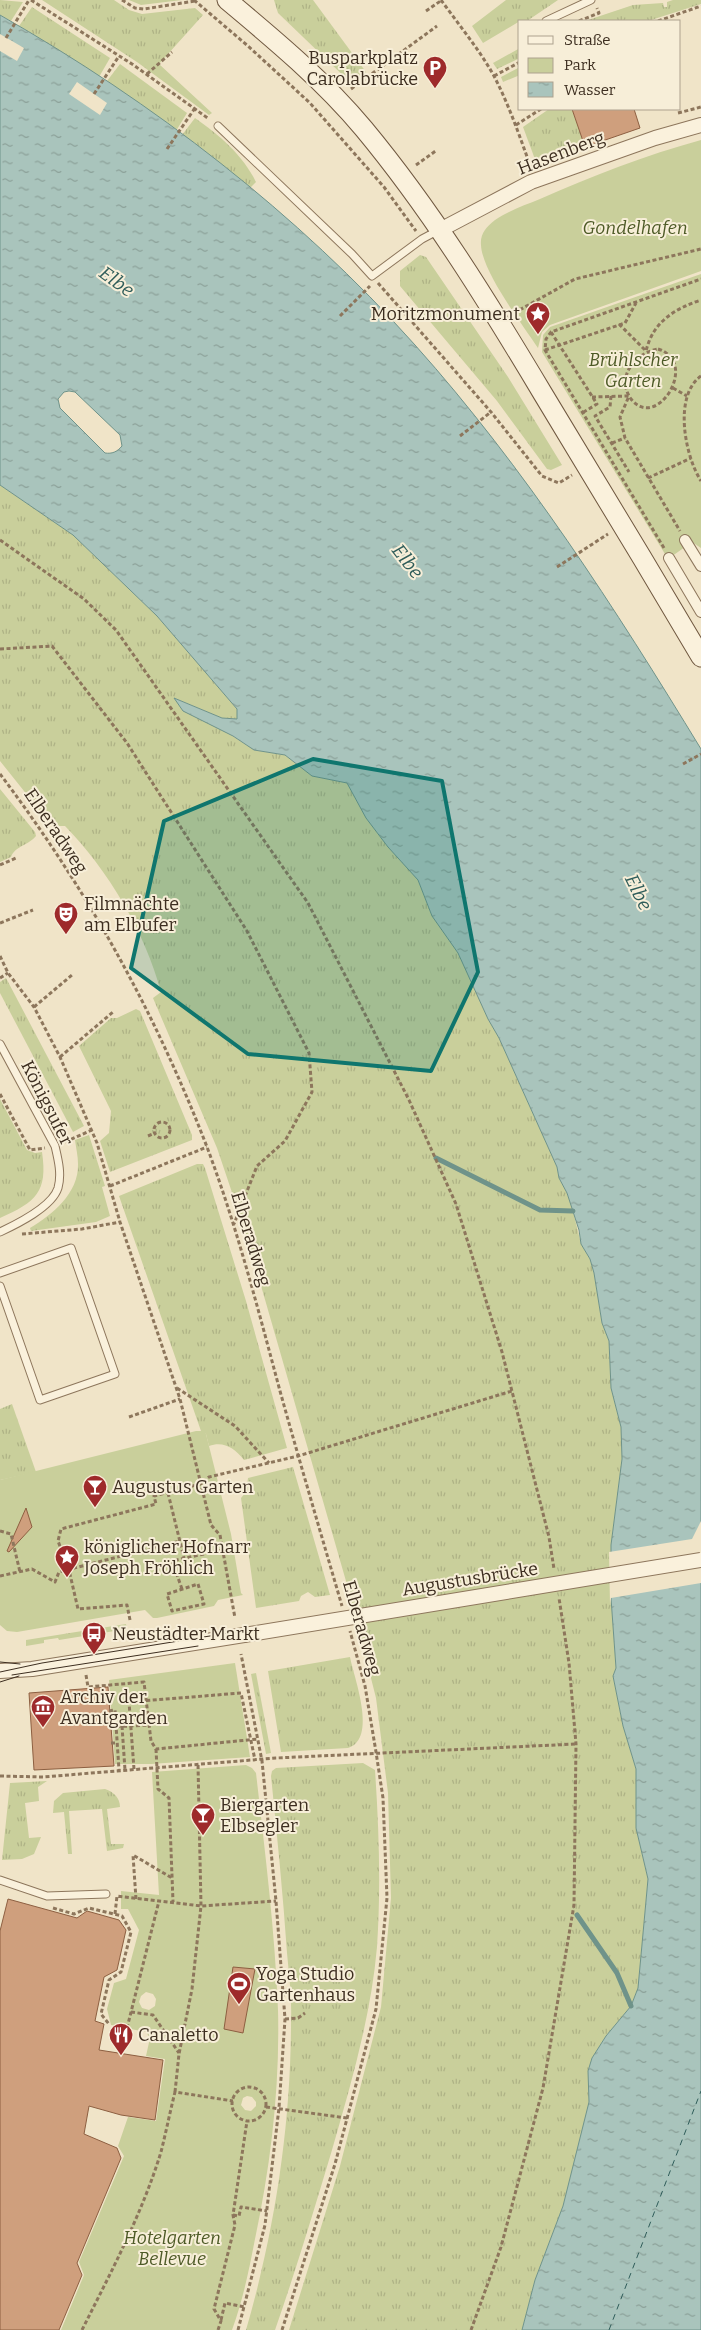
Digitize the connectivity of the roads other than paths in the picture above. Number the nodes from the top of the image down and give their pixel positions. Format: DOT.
graph roads {
  1 [pos="591,0"];
  2 [pos="234,2"];
  3 [pos="548,20"];
  4 [pos="701,125"];
  5 [pos="218,126"];
  6 [pos="440,230"];
  7 [pos="685,540"];
  8 [pos="669,558"];
  9 [pos="701,566"];
  10 [pos="701,612"];
  11 [pos="701,657"];
  12 [pos="0,1044"];
  13 [pos="0,1232"];
  14 [pos="0,1273"];
  15 [pos="0,1286"];
  16 [pos="701,1560"];
  17 [pos="0,1671"];
  18 [pos="0,1880"];
  19 [pos="106,1894"];
  1 -- 3 [label="lane"];
  2 -- 6 [label="main road"];
  4 -- 6 [label="street, Hasenberg"];
  5 -- 6 [label="lane"];
  6 -- 11 [label="main road"];
  7 -- 9 [label="street"];
  8 -- 10 [label="street"];
  12 -- 13 [label="lane, Königsufer"];
  14 -- 15 [label="lane"];
  16 -- 17 [label="street, Augustusbrücke, bridge"];
  18 -- 19 [label="lane"];
}
